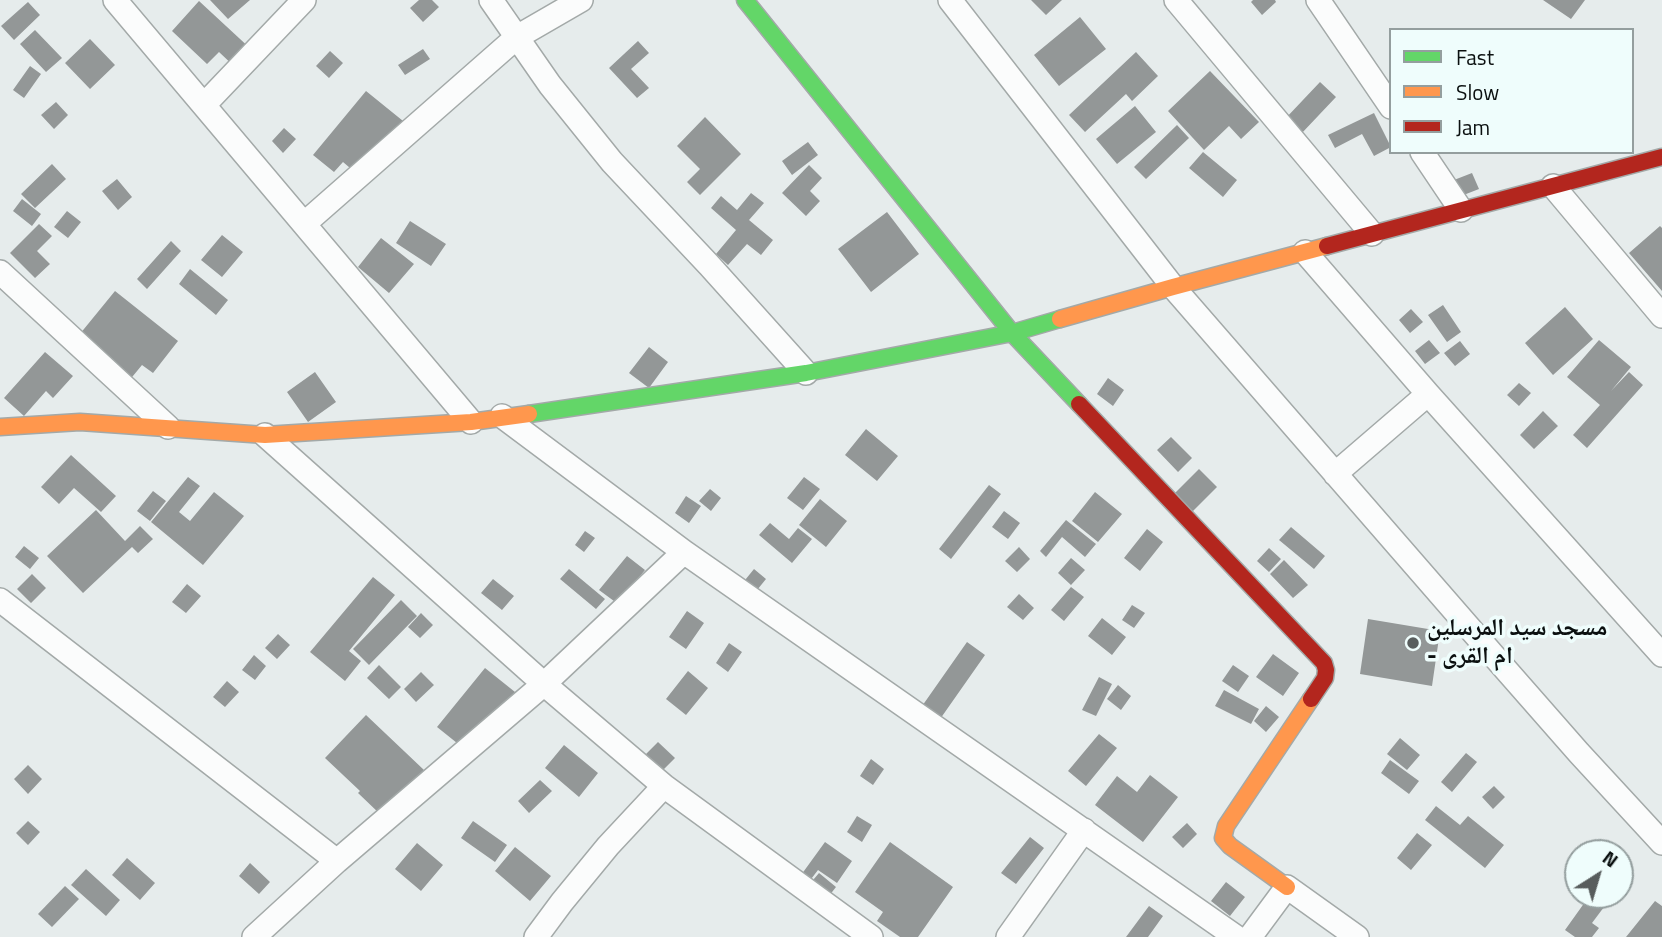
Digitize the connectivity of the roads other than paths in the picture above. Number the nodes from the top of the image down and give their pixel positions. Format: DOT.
graph roads {
  1 [pos="115,0"];
  2 [pos="304,0"];
  3 [pos="491,0"];
  4 [pos="581,0"];
  5 [pos="745,0"];
  6 [pos="950,0"];
  7 [pos="1176,0"];
  8 [pos="1318,0"];
  9 [pos="517,37"];
  10 [pos="1389,104"];
  11 [pos="204,105"];
  12 [pos="1423,154"];
  13 [pos="1662,157"];
  14 [pos="1553,186"];
  15 [pos="1461,210"];
  16 [pos="304,224"];
  17 [pos="1372,234"];
  18 [pos="1305,252"];
  19 [pos="0,272"];
  20 [pos="1173,287"];
  21 [pos="1662,316"];
  22 [pos="1012,332"];
  23 [pos="806,373"];
  24 [pos="1428,394"];
  25 [pos="502,416"];
  26 [pos="471,422"];
  27 [pos="0,427"];
  28 [pos="168,427"];
  29 [pos="265,435"];
  30 [pos="1335,474"];
  31 [pos="684,552"];
  32 [pos="0,600"];
  33 [pos="1662,655"];
  34 [pos="544,684"];
  35 [pos="664,786"];
  36 [pos="1084,830"];
  37 [pos="1662,843"];
  38 [pos="337,861"];
  39 [pos="1287,887"];
  40 [pos="254,937"];
  41 [pos="536,937"];
  42 [pos="871,937"];
  43 [pos="1008,937"];
  44 [pos="1237,937"];
  45 [pos="1250,937"];
  46 [pos="1357,937"];
  1 -- 11 [label="street"];
  2 -- 11 [label="street"];
  3 -- 9 [label="street"];
  4 -- 9 [label="street"];
  5 -- 22 [label="street"];
  6 -- 20 [label="street"];
  7 -- 17 [label="street"];
  8 -- 10 [label="street"];
  9 -- 16 [label="street"];
  9 -- 23 [label="street"];
  11 -- 16 [label="street"];
  12 -- 15 [label="street"];
  13 -- 14 [label="street"];
  14 -- 15 [label="street"];
  14 -- 21 [label="street"];
  15 -- 17 [label="street"];
  16 -- 26 [label="street"];
  17 -- 18 [label="street"];
  18 -- 20 [label="street"];
  18 -- 24 [label="street"];
  19 -- 28 [label="street"];
  20 -- 22 [label="street"];
  20 -- 30 [label="street"];
  22 -- 23 [label="street"];
  22 -- 39 [label="street"];
  23 -- 25 [label="street"];
  24 -- 30 [label="street"];
  24 -- 33 [label="street"];
  25 -- 26 [label="street"];
  25 -- 31 [label="street"];
  26 -- 29 [label="street"];
  27 -- 28 [label="street"];
  28 -- 29 [label="street"];
  29 -- 34 [label="street"];
  30 -- 37 [label="street"];
  31 -- 34 [label="street"];
  31 -- 36 [label="street"];
  32 -- 38 [label="street"];
  34 -- 35 [label="street"];
  34 -- 38 [label="street"];
  35 -- 41 [label="street"];
  35 -- 42 [label="street"];
  36 -- 43 [label="street"];
  36 -- 44 [label="street"];
  38 -- 40 [label="street"];
  39 -- 45 [label="street"];
  39 -- 46 [label="street"];
}
